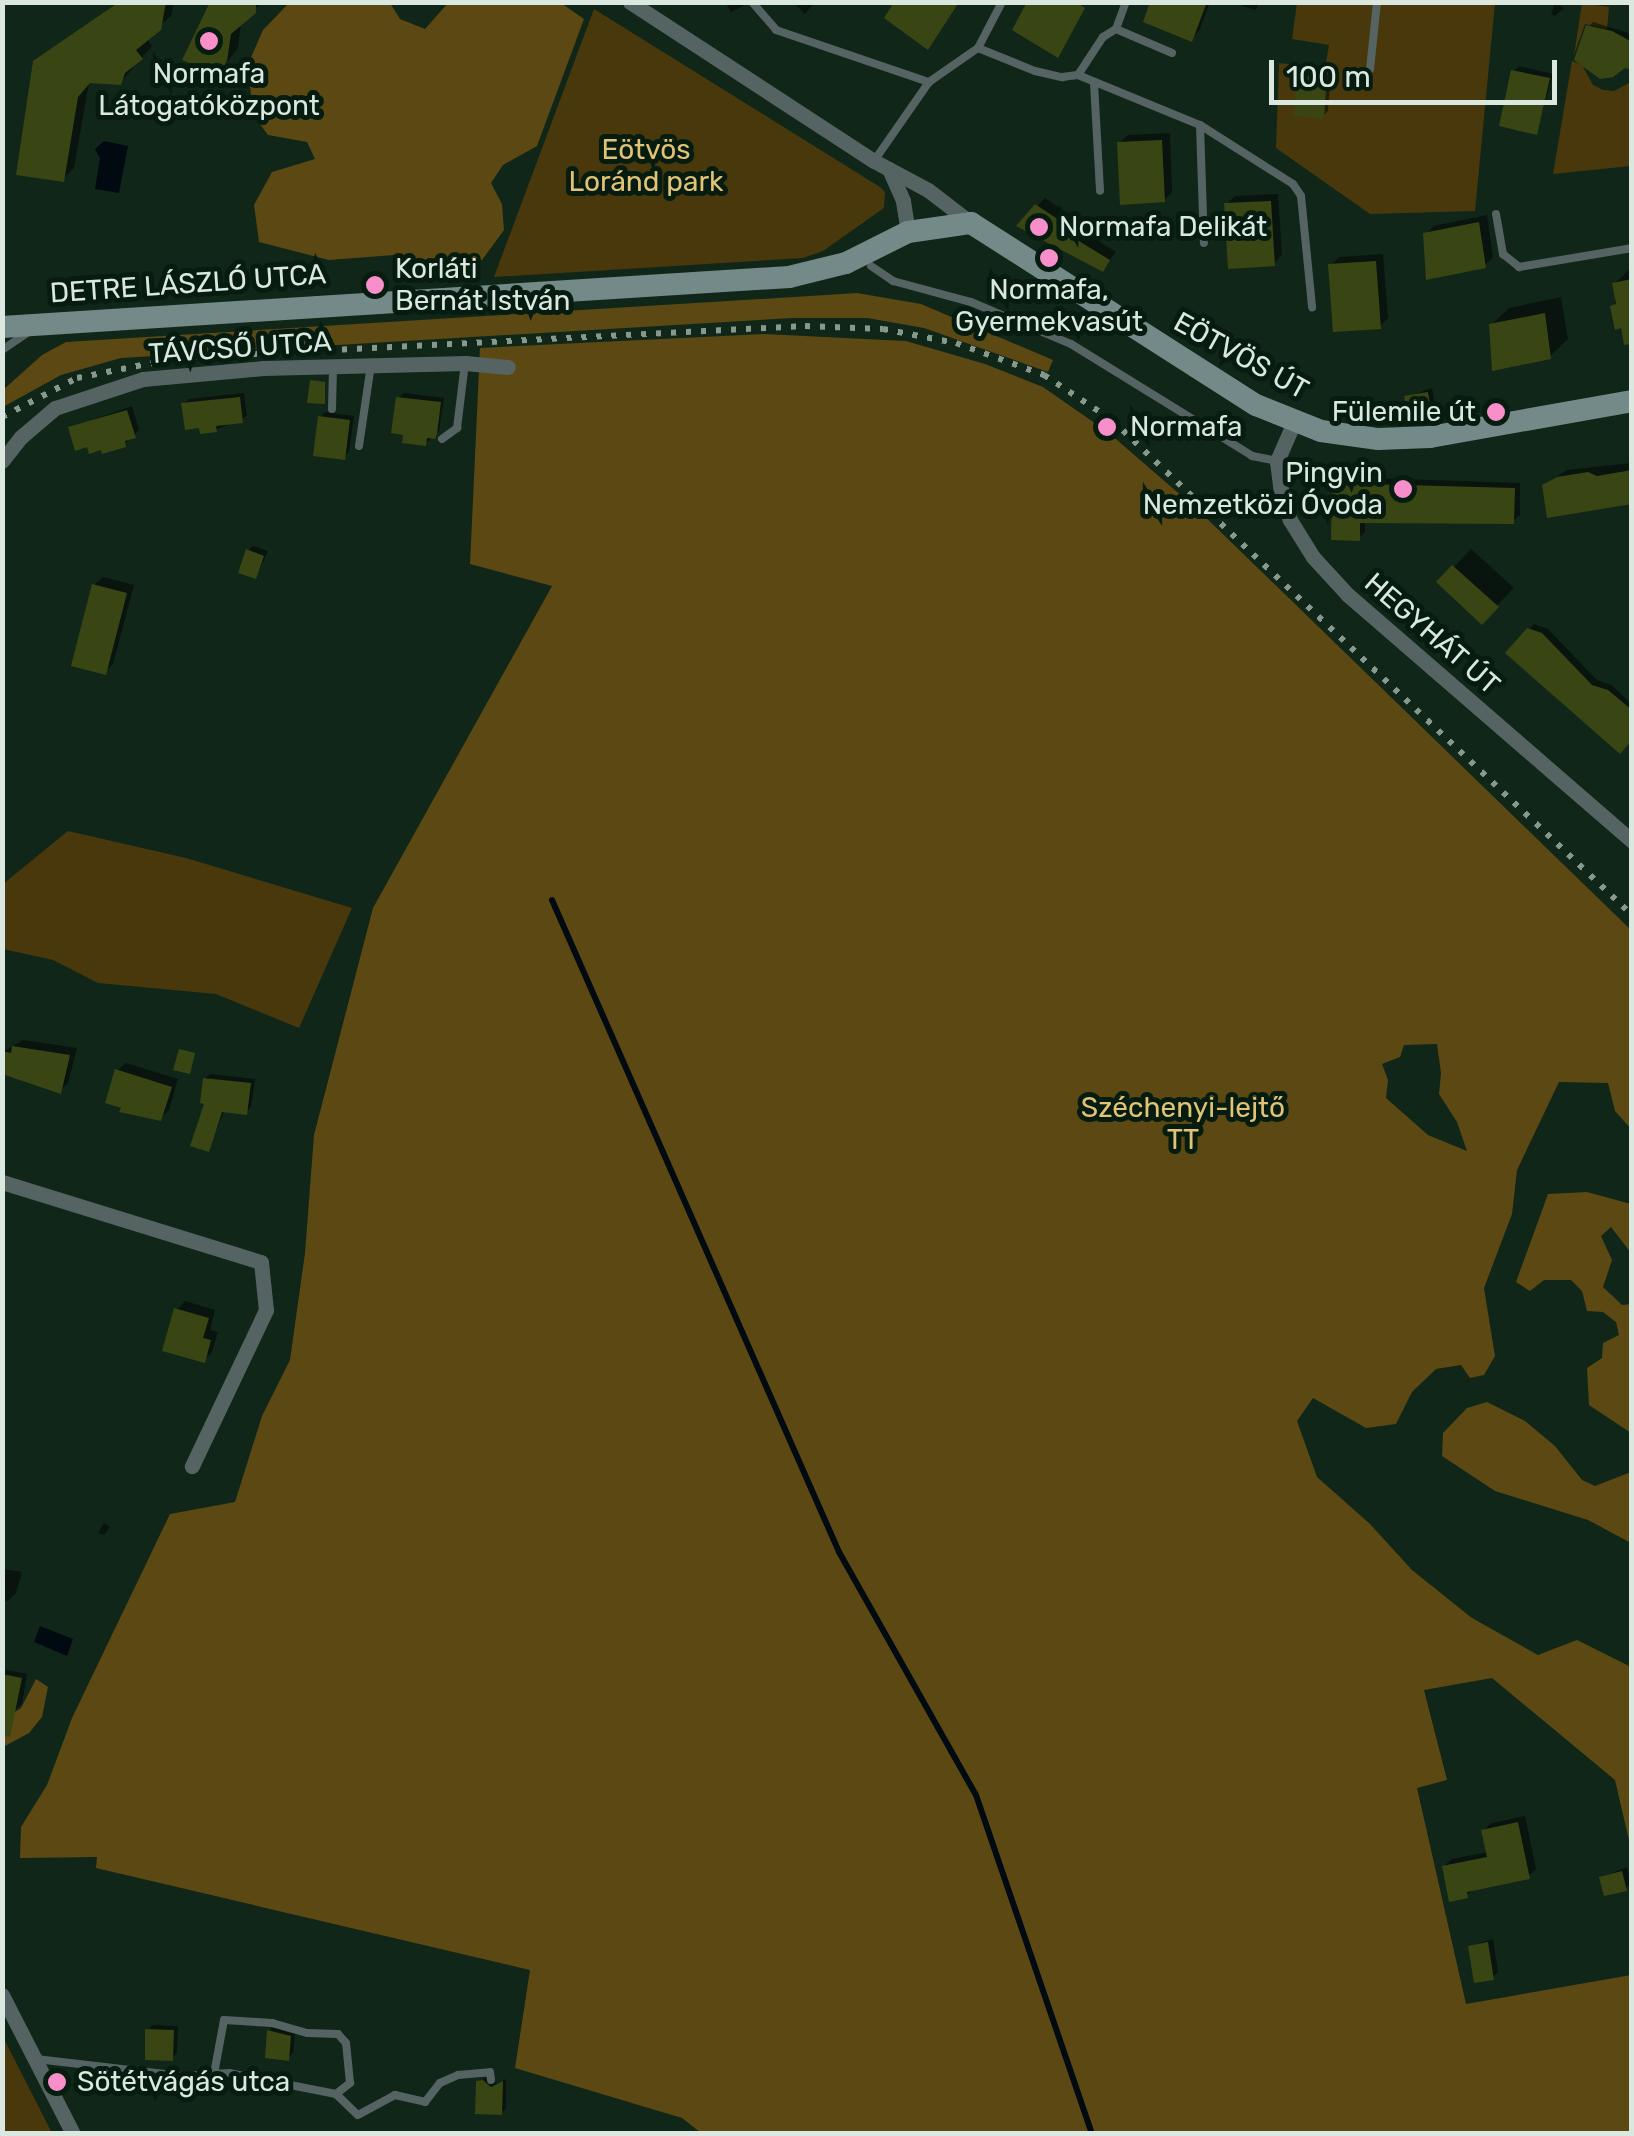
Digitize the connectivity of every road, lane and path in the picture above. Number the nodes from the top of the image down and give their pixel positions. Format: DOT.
graph roads {
  1 [pos="752,2"];
  2 [pos="1002,2"];
  3 [pos="1126,2"];
  4 [pos="1377,2"];
  5 [pos="634,4"];
  6 [pos="1116,30"];
  7 [pos="978,48"];
  8 [pos="1172,53"];
  9 [pos="1370,69"];
  10 [pos="1078,75"];
  11 [pos="929,82"];
  12 [pos="1094,83"];
  13 [pos="1200,125"];
  14 [pos="881,165"];
  15 [pos="1100,191"];
  16 [pos="1496,214"];
  17 [pos="971,223"];
  18 [pos="908,232"];
  19 [pos="1204,243"];
  20 [pos="1632,248"];
  21 [pos="871,266"];
  22 [pos="1312,307"];
  23 [pos="42,324"];
  24 [pos="2,326"];
  25 [pos="2,350"];
  26 [pos="464,363"];
  27 [pos="371,365"];
  28 [pos="333,367"];
  29 [pos="508,367"];
  30 [pos="1632,401"];
  31 [pos="332,409"];
  32 [pos="1294,422"];
  33 [pos="442,439"];
  34 [pos="360,446"];
  35 [pos="2,461"];
  36 [pos="1277,462"];
  37 [pos="1632,841"];
  38 [pos="2,1182"];
  39 [pos="192,1466"];
  40 [pos="2,1994"];
  41 [pos="36,2059"];
  42 [pos="214,2074"];
  43 [pos="491,2080"];
  44 [pos="336,2094"];
  45 [pos="73,2134"];
  1 -- 11 [label="lane"];
  2 -- 7 [label="lane"];
  3 -- 6 [label="lane"];
  4 -- 9 [label="lane"];
  5 -- 14 [label="street, EÖTVÖS ÚT"];
  6 -- 8 [label="lane"];
  6 -- 10 [label="lane"];
  7 -- 10 [label="lane"];
  7 -- 11 [label="lane"];
  10 -- 12 [label="lane"];
  11 -- 14 [label="lane"];
  12 -- 13 [label="lane"];
  12 -- 15 [label="lane"];
  13 -- 19 [label="lane"];
  13 -- 22 [label="lane"];
  14 -- 17 [label="street, EÖTVÖS ÚT"];
  14 -- 18 [label="street"];
  16 -- 20 [label="lane"];
  17 -- 18 [label="street"];
  17 -- 32 [label="street, EÖTVÖS ÚT"];
  18 -- 23 [label="street, DETRE LÁSZLÓ UTCA"];
  21 -- 36 [label="lane"];
  23 -- 24 [label="street, DETRE LÁSZLÓ UTCA"];
  23 -- 25 [label="lane"];
  26 -- 27 [label="street, TÁVCSŐ UTCA"];
  26 -- 29 [label="street, TÁVCSŐ UTCA"];
  26 -- 33 [label="lane"];
  27 -- 28 [label="street, TÁVCSŐ UTCA"];
  27 -- 34 [label="lane"];
  28 -- 31 [label="lane"];
  28 -- 35 [label="street, TÁVCSŐ UTCA"];
  30 -- 32 [label="street, EÖTVÖS ÚT"];
  32 -- 36 [label="street"];
  36 -- 37 [label="street, HEGYHÁT ÚT"];
  38 -- 39 [label="street"];
  40 -- 41 [label="street"];
  41 -- 42 [label="lane"];
  41 -- 45 [label="street"];
  42 -- 44 [label="lane"];
  42 -- 44 [label="lane"];
  43 -- 44 [label="lane"];
}
